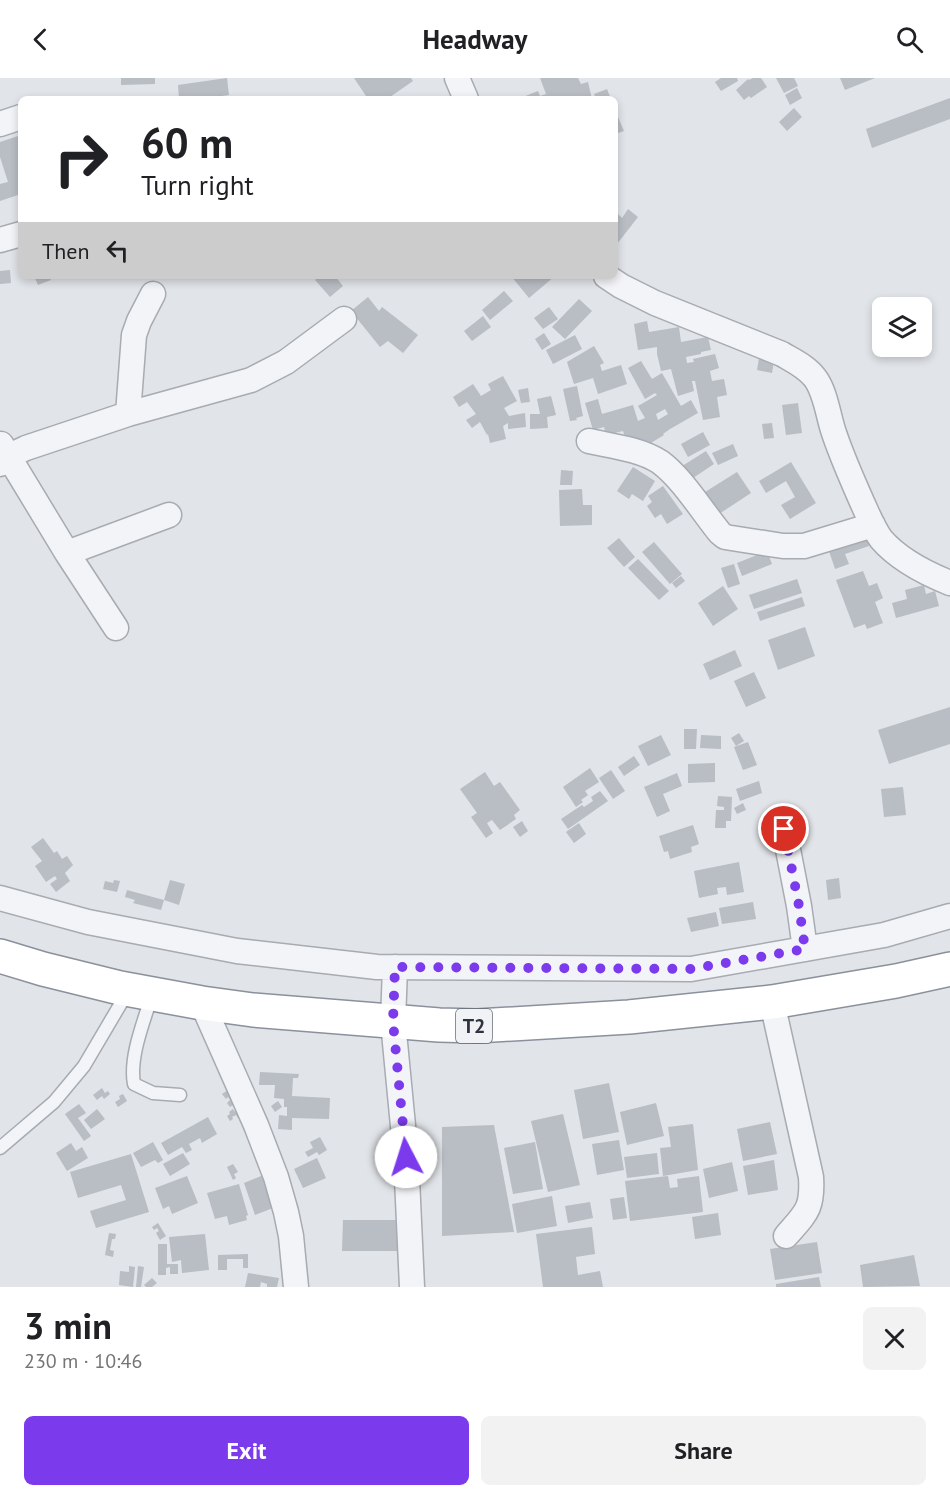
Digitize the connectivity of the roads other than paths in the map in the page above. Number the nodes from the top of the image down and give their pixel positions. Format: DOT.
graph roads {
  1 [pos="457,78"];
  2 [pos="465,96"];
  3 [pos="18,118"];
  4 [pos="0,124"];
  5 [pos="18,235"];
  6 [pos="0,240"];
  7 [pos="610,279"];
  8 [pos="153,294"];
  9 [pos="344,319"];
  10 [pos="128,414"];
  11 [pos="589,441"];
  12 [pos="3,455"];
  13 [pos="169,515"];
  14 [pos="873,525"];
  15 [pos="67,553"];
  16 [pos="950,583"];
  17 [pos="116,628"];
  18 [pos="784,829"];
  19 [pos="0,898"];
  20 [pos="950,916"];
  21 [pos="805,949"];
  22 [pos="0,956"];
  23 [pos="395,967"];
  24 [pos="950,969"];
  25 [pos="141,991"];
  26 [pos="772,1002"];
  27 [pos="202,1003"];
  28 [pos="393,1022"];
  29 [pos="180,1095"];
  30 [pos="0,1148"];
  31 [pos="786,1236"];
  32 [pos="296,1287"];
  33 [pos="412,1287"];
  1 -- 2 [label="street"];
  3 -- 4 [label="street"];
  5 -- 6 [label="street"];
  7 -- 14 [label="street"];
  8 -- 10 [label="street"];
  9 -- 10 [label="street"];
  10 -- 12 [label="street"];
  11 -- 14 [label="street"];
  12 -- 15 [label="street"];
  13 -- 15 [label="street"];
  14 -- 16 [label="street"];
  15 -- 17 [label="street"];
  18 -- 21 [label="street"];
  19 -- 23 [label="street"];
  20 -- 21 [label="street"];
  21 -- 23 [label="street"];
  22 -- 25 [label="highway, T2"];
  23 -- 28 [label="street"];
  24 -- 26 [label="highway, T2"];
  25 -- 27 [label="highway, T2"];
  25 -- 29 [label="lane"];
  25 -- 30 [label="lane"];
  26 -- 28 [label="highway, T2"];
  26 -- 31 [label="street"];
  27 -- 28 [label="highway, T2"];
  27 -- 32 [label="street"];
  28 -- 33 [label="street"];
}
